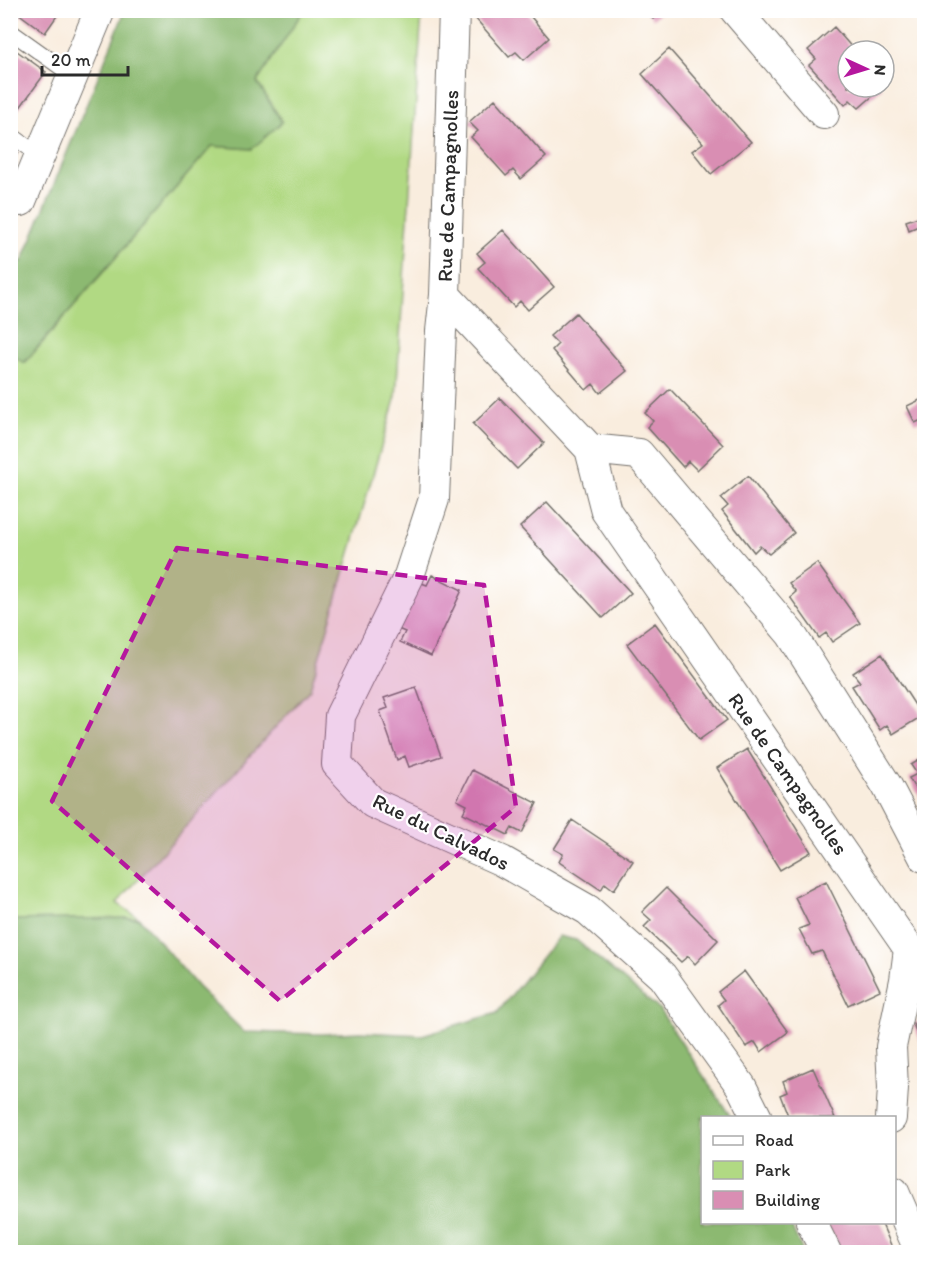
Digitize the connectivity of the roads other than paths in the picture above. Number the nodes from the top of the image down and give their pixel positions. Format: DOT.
graph roads {
  1 [pos="100,10"];
  2 [pos="454,10"];
  3 [pos="735,10"];
  4 [pos="10,31"];
  5 [pos="73,76"];
  6 [pos="824,114"];
  7 [pos="10,134"];
  8 [pos="40,156"];
  9 [pos="21,201"];
  10 [pos="445,295"];
  11 [pos="590,449"];
  12 [pos="924,857"];
  13 [pos="757,1116"];
  14 [pos="891,1116"];
  15 [pos="896,1197"];
  16 [pos="812,1224"];
  17 [pos="826,1252"];
  18 [pos="920,1252"];
  1 -- 5 [label="street"];
  2 -- 10 [label="street, Rue de Campagnolles"];
  3 -- 6 [label="street"];
  4 -- 5 [label="lane"];
  5 -- 8 [label="street"];
  7 -- 8 [label="lane"];
  8 -- 9 [label="street"];
  10 -- 11 [label="street, Rue de Campagnolles"];
  10 -- 13 [label="street, Rue du Calvados"];
  11 -- 12 [label="street"];
  11 -- 14 [label="street, Rue de Campagnolles"];
  15 -- 18 [label="street"];
  16 -- 17 [label="street"];
}
